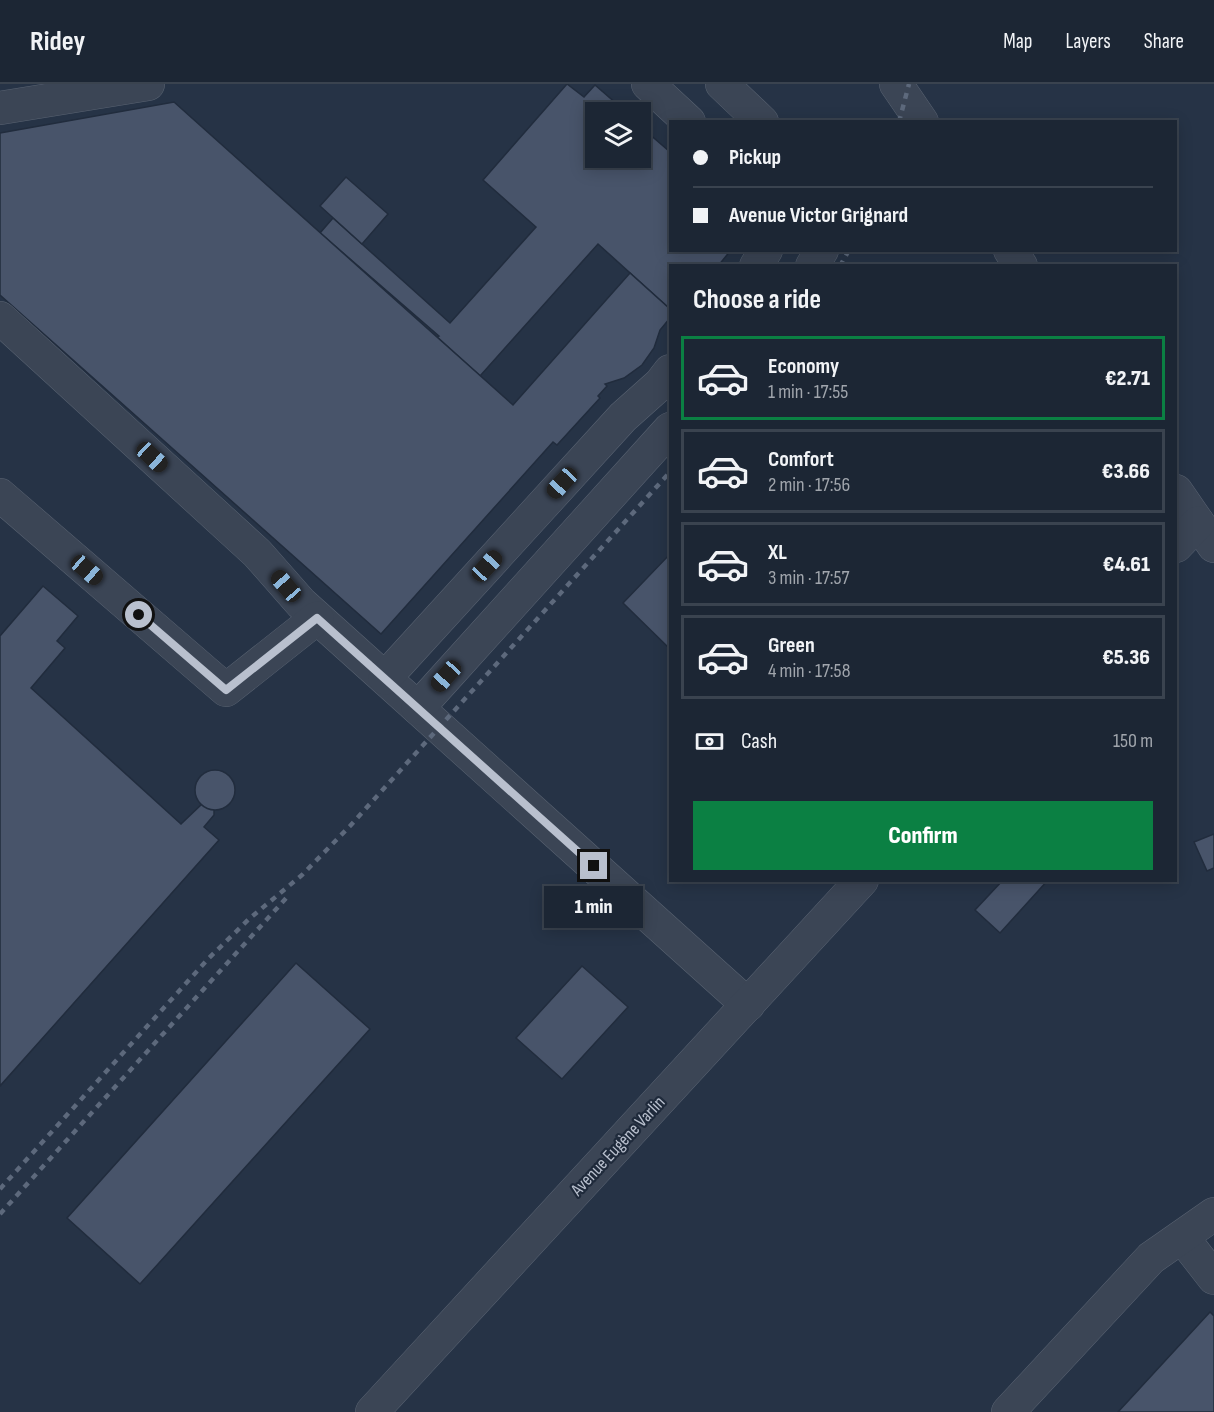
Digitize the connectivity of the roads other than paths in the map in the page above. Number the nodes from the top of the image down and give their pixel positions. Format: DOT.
graph roads {
  1 [pos="148,84"];
  2 [pos="648,84"];
  3 [pos="722,84"];
  4 [pos="896,84"];
  5 [pos="0,108"];
  6 [pos="687,120"];
  7 [pos="760,120"];
  8 [pos="921,120"];
  9 [pos="0,318"];
  10 [pos="669,372"];
  11 [pos="669,430"];
  12 [pos="1177,493"];
  13 [pos="0,495"];
  14 [pos="1196,538"];
  15 [pos="309,610"];
  16 [pos="385,678"];
  17 [pos="418,708"];
  18 [pos="860,882"];
  19 [pos="748,1005"];
  20 [pos="1214,1214"];
  21 [pos="1182,1237"];
  22 [pos="1214,1278"];
  23 [pos="372,1412"];
  24 [pos="1008,1412"];
  1 -- 5 [label="street"];
  2 -- 6 [label="street"];
  3 -- 7 [label="street"];
  4 -- 8 [label="street"];
  9 -- 15 [label="street"];
  10 -- 16 [label="street"];
  11 -- 17 [label="street"];
  12 -- 14 [label="street"];
  13 -- 15 [label="street"];
  15 -- 16 [label="street"];
  16 -- 17 [label="street"];
  17 -- 19 [label="street"];
  18 -- 19 [label="street, Avenue Eugène Varlin"];
  19 -- 23 [label="street, Avenue Eugène Varlin"];
  20 -- 21 [label="street"];
  21 -- 22 [label="street"];
  21 -- 24 [label="street"];
}
